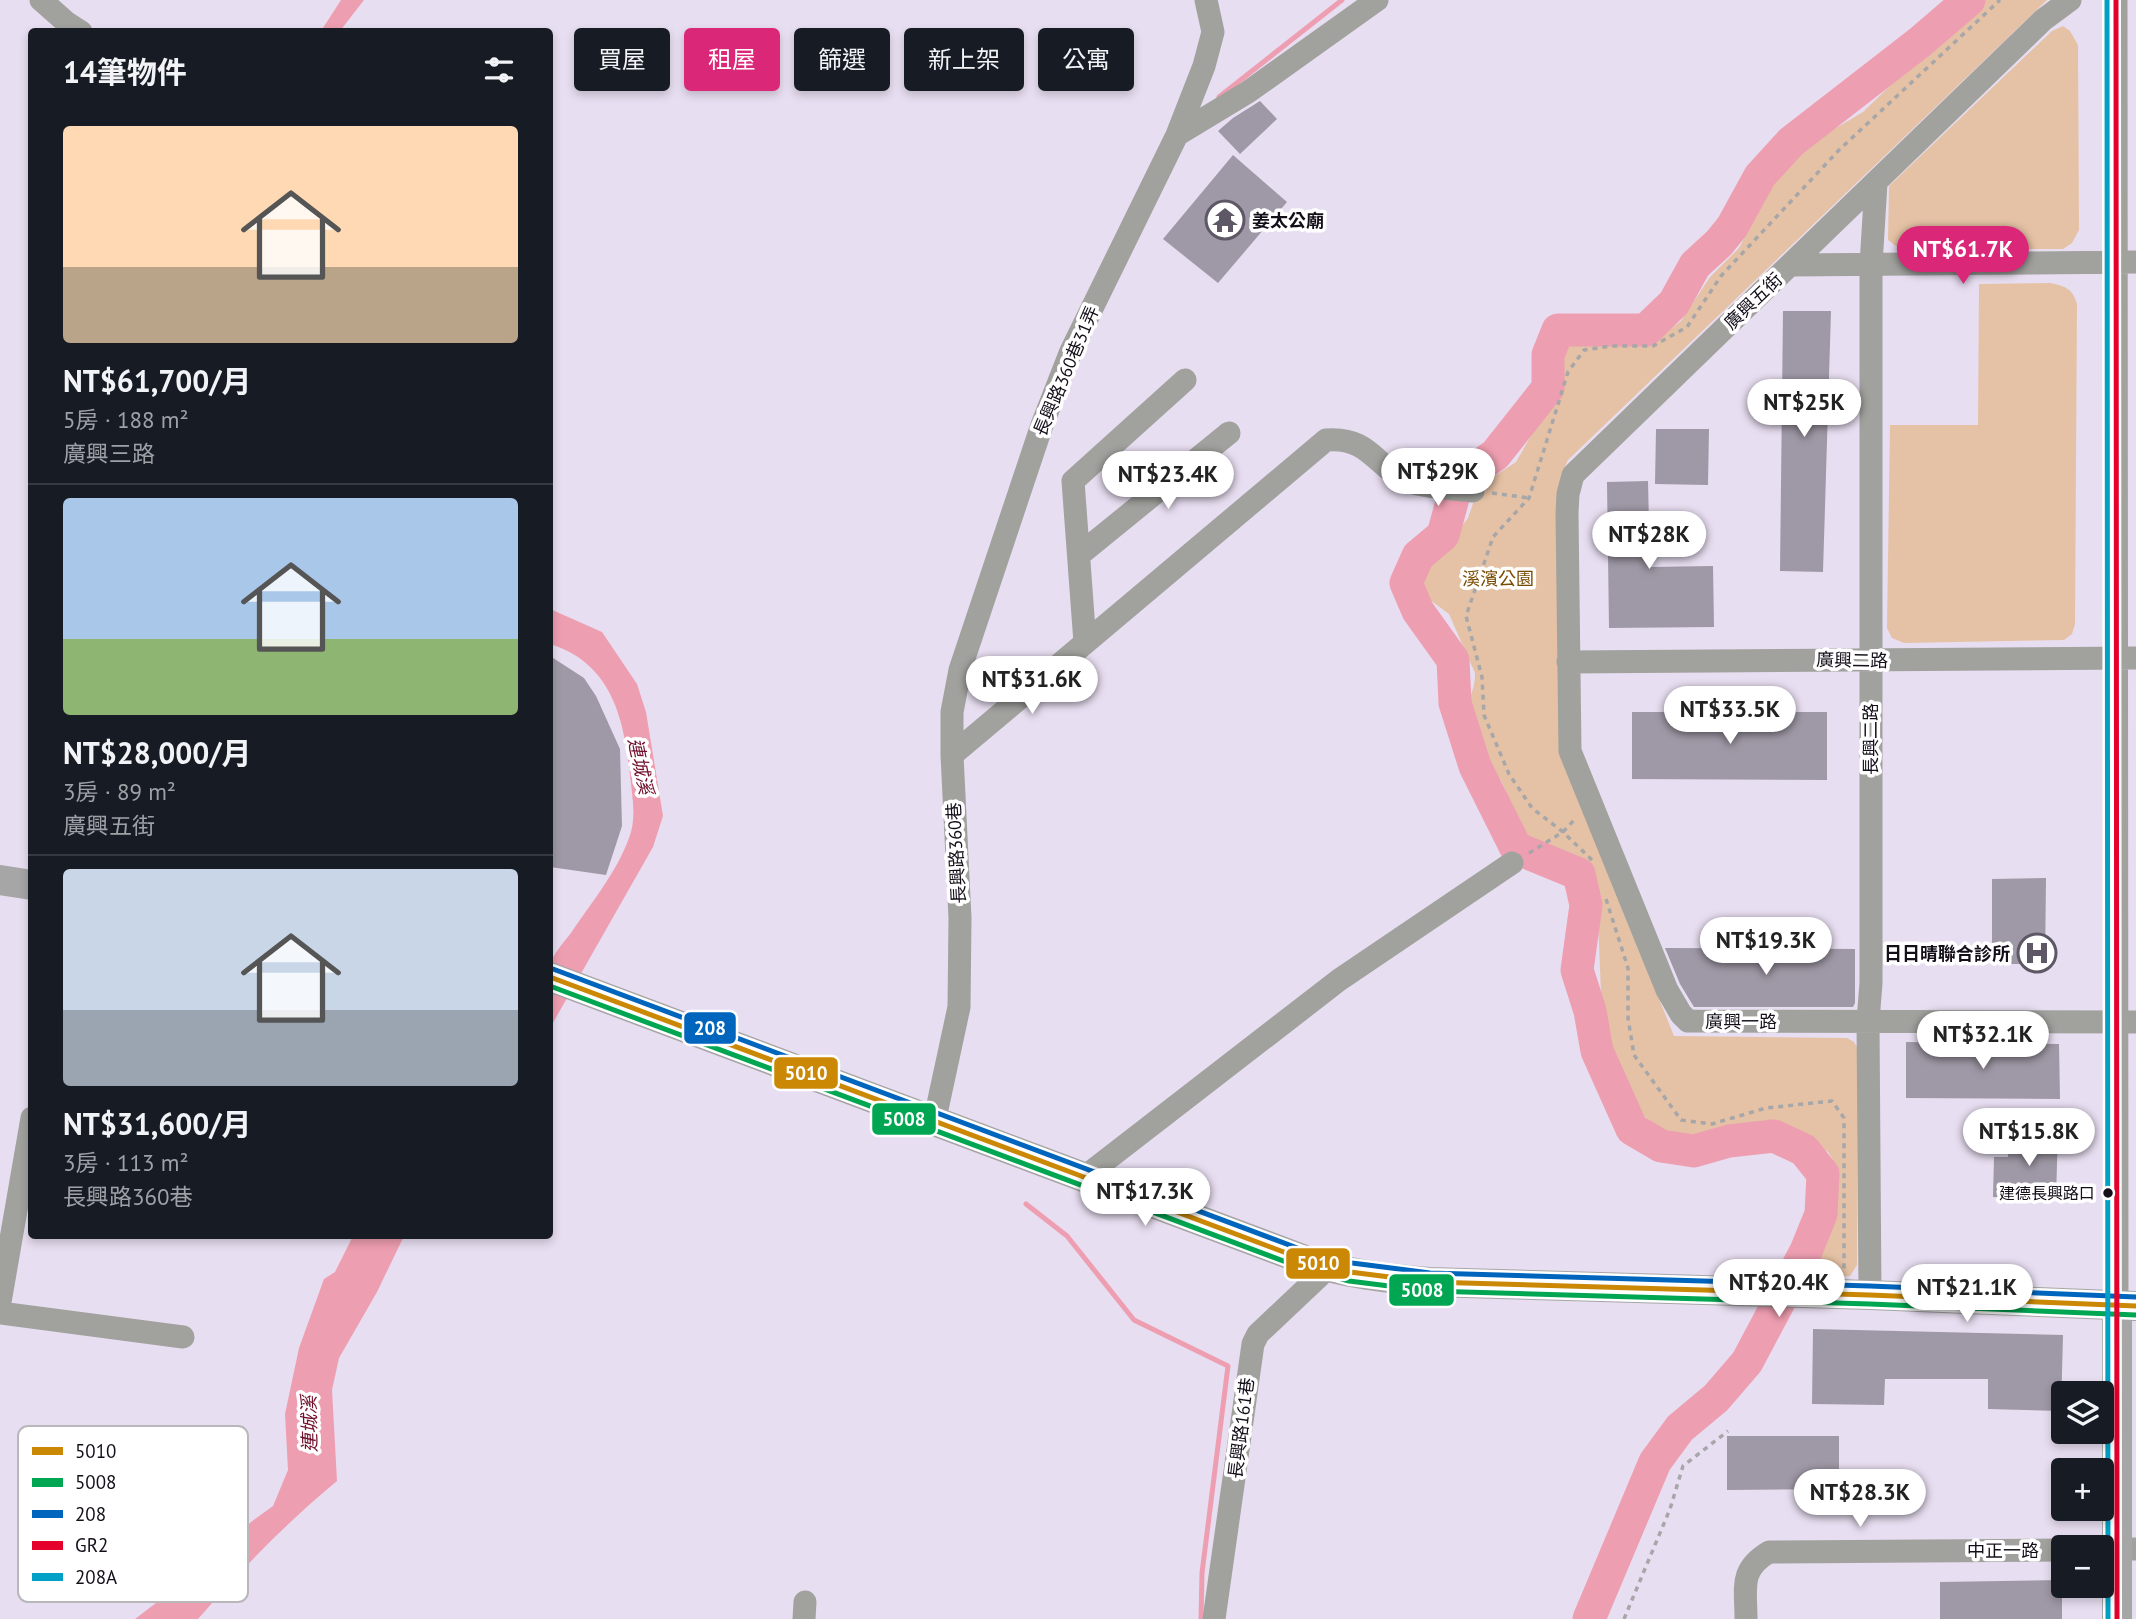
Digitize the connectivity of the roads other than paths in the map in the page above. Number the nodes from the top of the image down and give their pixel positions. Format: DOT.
graph roads {
  1 [pos="41,0"];
  2 [pos="1206,0"];
  3 [pos="1377,0"];
  4 [pos="2070,0"];
  5 [pos="2116,0"];
  6 [pos="75,28"];
  7 [pos="1177,135"];
  8 [pos="1876,184"];
  9 [pos="2126,262"];
  10 [pos="1791,265"];
  11 [pos="1871,265"];
  12 [pos="1185,380"];
  13 [pos="1229,433"];
  14 [pos="1473,491"];
  15 [pos="1079,555"];
  16 [pos="1085,643"];
  17 [pos="2126,658"];
  18 [pos="1870,660"];
  19 [pos="1568,662"];
  20 [pos="951,755"];
  21 [pos="1512,863"];
  22 [pos="0,880"];
  23 [pos="28,885"];
  24 [pos="556,980"];
  25 [pos="1868,1021"];
  26 [pos="2126,1022"];
  27 [pos="934,1123"];
  28 [pos="28,1141"];
  29 [pos="1083,1178"];
  30 [pos="1328,1268"];
  31 [pos="1870,1295"];
  32 [pos="0,1302"];
  33 [pos="2127,1306"];
  34 [pos="0,1312"];
  35 [pos="183,1336"];
  36 [pos="2118,1549"];
  37 [pos="2051,1550"];
  38 [pos="1214,1619"];
  39 [pos="1746,1619"];
  40 [pos="2117,1619"];
  1 -- 6 [label="street"];
  2 -- 7 [label="street, 長興路360巷31弄"];
  3 -- 7 [label="street"];
  4 -- 8 [label="street, 廣興五街"];
  5 -- 9 [label="street"];
  7 -- 20 [label="street, 長興路360巷31弄"];
  8 -- 10 [label="street, 廣興五街"];
  8 -- 11 [label="street, 長興二路"];
  9 -- 11 [label="street"];
  9 -- 17 [label="street"];
  10 -- 11 [label="street"];
  10 -- 19 [label="street, 廣興五街"];
  11 -- 18 [label="street, 長興二路"];
  12 -- 15 [label="street"];
  13 -- 15 [label="street"];
  14 -- 16 [label="street"];
  15 -- 16 [label="street"];
  16 -- 20 [label="street"];
  17 -- 18 [label="street, 廣興二路"];
  17 -- 26 [label="street"];
  18 -- 19 [label="street, 廣興二路"];
  18 -- 25 [label="street, 長興二路"];
  19 -- 25 [label="street, 廣興一路"];
  20 -- 27 [label="street, 長興路360巷"];
  21 -- 29 [label="street"];
  22 -- 23 [label="main road"];
  24 -- 27 [label="main road"];
  25 -- 26 [label="street, 廣興一路"];
  25 -- 31 [label="street, 長興二路"];
  26 -- 33 [label="street"];
  27 -- 29 [label="main road"];
  28 -- 32 [label="street"];
  29 -- 30 [label="main road"];
  30 -- 31 [label="main road"];
  30 -- 38 [label="street, 長興路161巷"];
  31 -- 33 [label="main road"];
  33 -- 36 [label="main road"];
  34 -- 35 [label="street"];
  36 -- 40 [label="main road"];
  37 -- 39 [label="street, 中正一路"];
}
